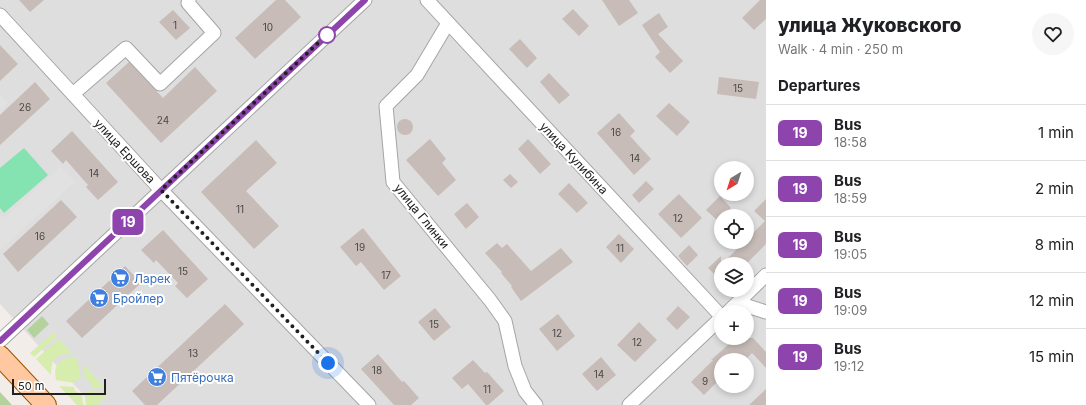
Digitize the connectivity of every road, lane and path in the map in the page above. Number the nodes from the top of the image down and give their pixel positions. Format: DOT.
graph roads {
  1 [pos="188,0"];
  2 [pos="365,0"];
  3 [pos="426,0"];
  4 [pos="0,15"];
  5 [pos="448,23"];
  6 [pos="73,94"];
  7 [pos="161,190"];
  8 [pos="766,275"];
  9 [pos="738,302"];
  10 [pos="735,305"];
  11 [pos="714,309"];
  12 [pos="766,312"];
  13 [pos="714,324"];
  14 [pos="0,341"];
  15 [pos="0,356"];
  16 [pos="46,405"];
  17 [pos="369,405"];
  18 [pos="536,405"];
  19 [pos="629,405"];
  1 -- 6 [label="street"];
  2 -- 7 [label="street"];
  3 -- 5 [label="street, улица Кулибина"];
  4 -- 6 [label="street, улица Ершова"];
  5 -- 11 [label="street, улица Кулибина"];
  5 -- 18 [label="street, улица Глинки"];
  6 -- 7 [label="street, улица Ершова"];
  7 -- 14 [label="street"];
  7 -- 17 [label="street, улица Ершова"];
  8 -- 9 [label="street"];
  9 -- 10 [label="street"];
  9 -- 12 [label="street"];
  13 -- 19 [label="street"];
  15 -- 16 [label="main road"];
}
